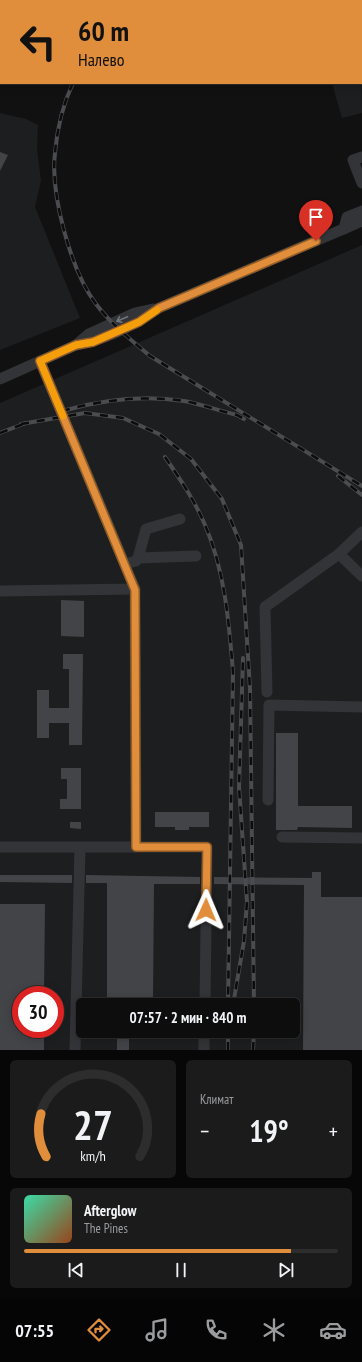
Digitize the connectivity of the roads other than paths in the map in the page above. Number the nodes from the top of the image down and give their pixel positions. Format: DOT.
graph roads {
  1 [pos="362,157"];
  2 [pos="362,183"];
  3 [pos="362,211"];
  4 [pos="362,221"];
  5 [pos="344,229"];
  6 [pos="40,361"];
  7 [pos="0,379"];
  8 [pos="180,519"];
  9 [pos="362,532"];
  10 [pos="339,554"];
  11 [pos="196,556"];
  12 [pos="138,558"];
  13 [pos="124,564"];
  14 [pos="362,576"];
  15 [pos="135,590"];
  16 [pos="0,591"];
  17 [pos="266,692"];
  18 [pos="362,707"];
  19 [pos="268,800"];
  20 [pos="282,837"];
  21 [pos="362,838"];
  22 [pos="0,847"];
  23 [pos="80,847"];
  24 [pos="136,847"];
  25 [pos="205,998"];
  26 [pos="204,1038"];
  27 [pos="75,1050"];
  28 [pos="204,1050"];
  1 -- 2 [label="street"];
  3 -- 5 [label="street"];
  4 -- 5 [label="street"];
  5 -- 6 [label="street"];
  6 -- 7 [label="street"];
  6 -- 13 [label="street"];
  8 -- 12 [label="street"];
  9 -- 10 [label="street"];
  10 -- 14 [label="street"];
  10 -- 17 [label="street"];
  11 -- 12 [label="street"];
  12 -- 13 [label="street"];
  13 -- 15 [label="street"];
  15 -- 16 [label="street"];
  15 -- 24 [label="street"];
  18 -- 19 [label="street"];
  20 -- 21 [label="street"];
  22 -- 23 [label="street"];
  23 -- 24 [label="street"];
  23 -- 27 [label="street"];
  24 -- 25 [label="street"];
  26 -- 28 [label="street"];
}
